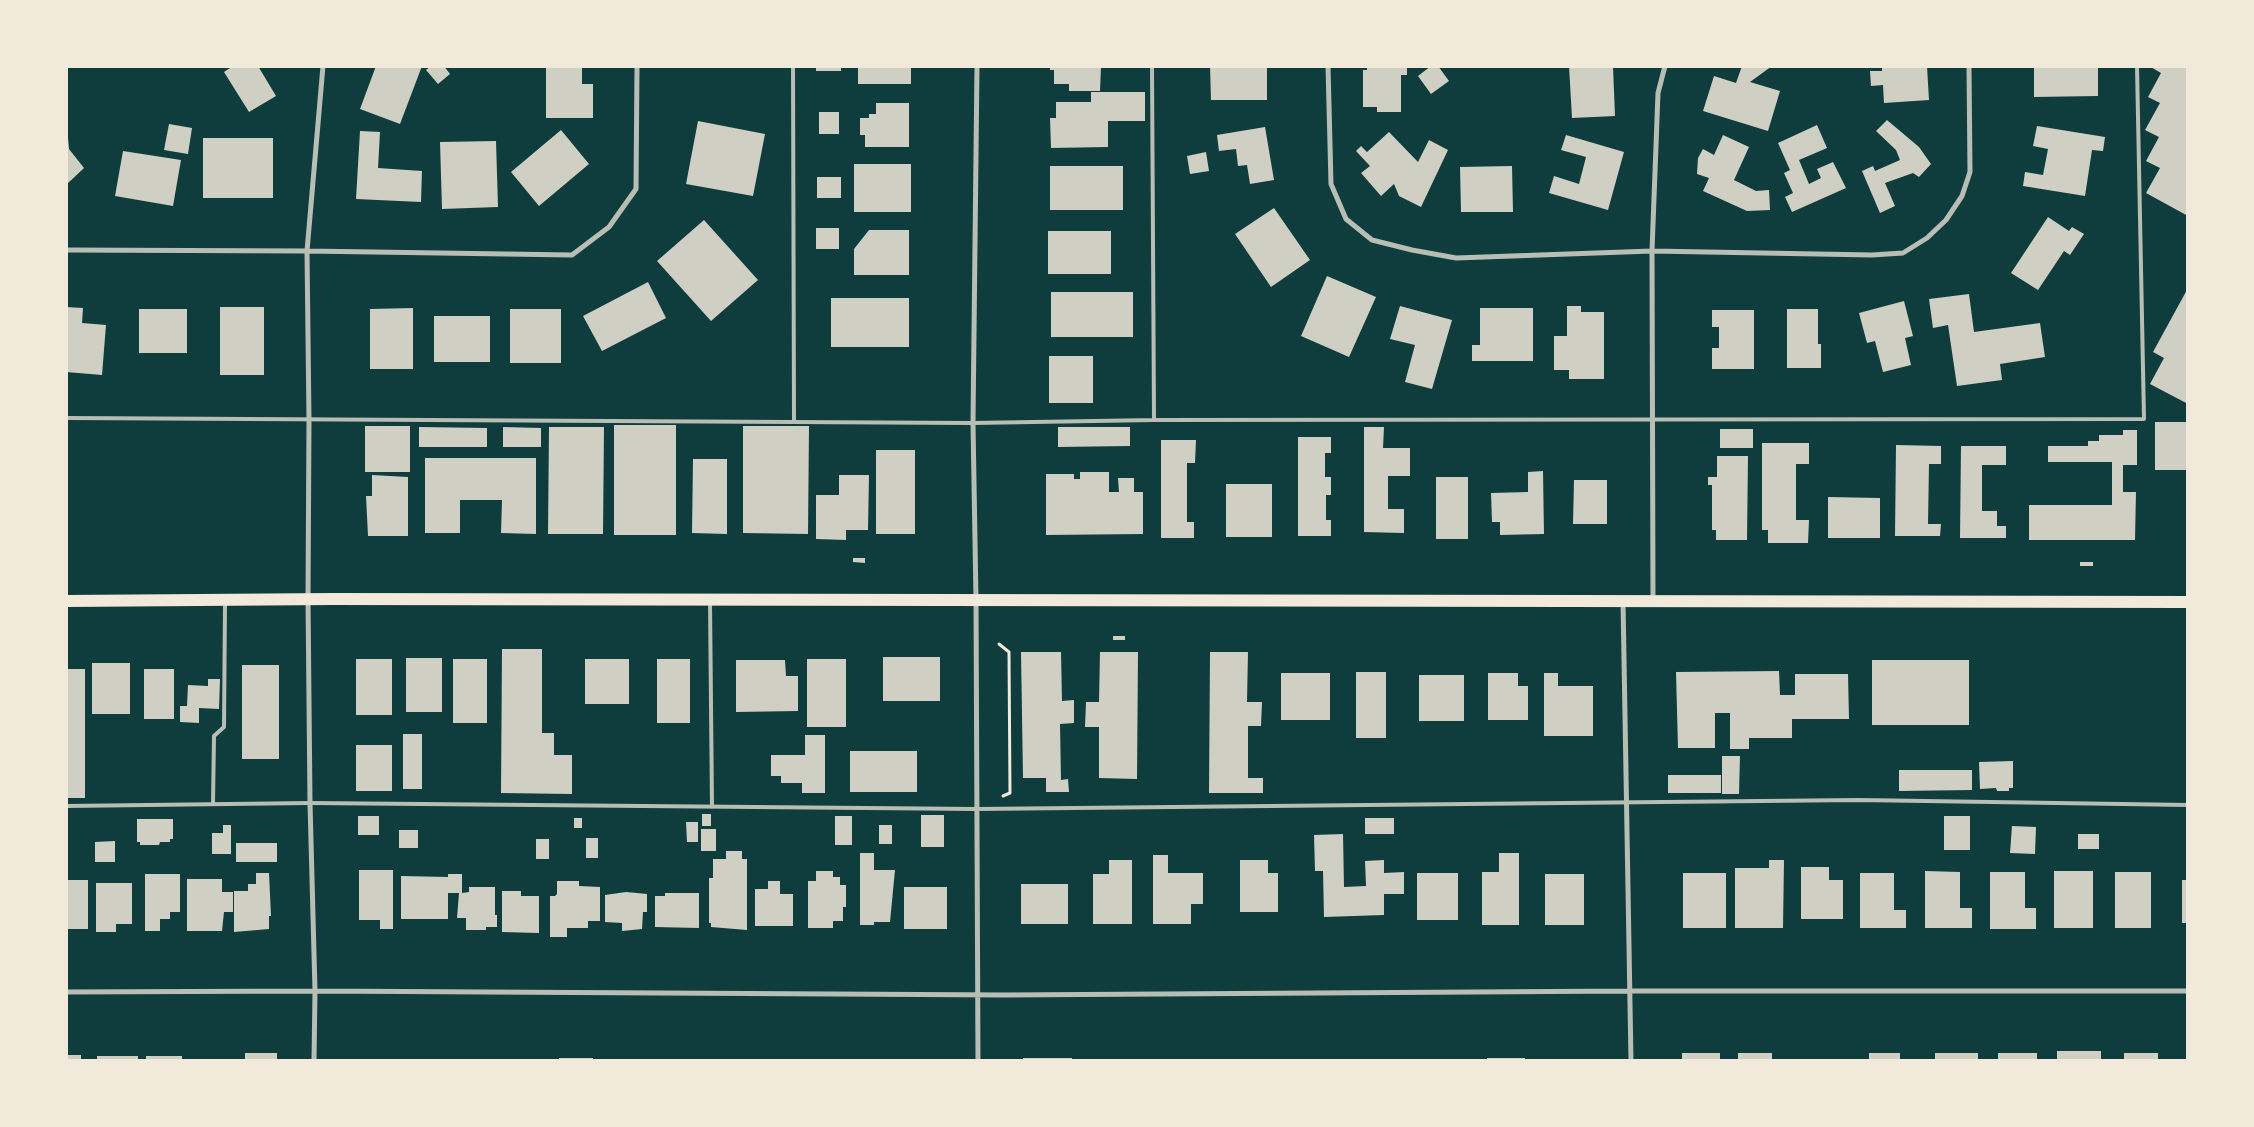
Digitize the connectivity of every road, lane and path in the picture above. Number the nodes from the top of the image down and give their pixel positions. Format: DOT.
graph roads {
  1 [pos="323,66"];
  2 [pos="637,66"];
  3 [pos="793,66"];
  4 [pos="977,66"];
  5 [pos="1152,66"];
  6 [pos="1328,66"];
  7 [pos="1665,66"];
  8 [pos="1969,66"];
  9 [pos="2136,66"];
  10 [pos="66,250"];
  11 [pos="307,251"];
  12 [pos="1652,251"];
  13 [pos="66,418"];
  14 [pos="309,420"];
  15 [pos="1154,420"];
  16 [pos="1653,420"];
  17 [pos="794,421"];
  18 [pos="973,422"];
  19 [pos="308,599"];
  20 [pos="710,599"];
  21 [pos="66,600"];
  22 [pos="225,600"];
  23 [pos="976,600"];
  24 [pos="1623,600"];
  25 [pos="1653,600"];
  26 [pos="2188,602"];
  27 [pos="999,644"];
  28 [pos="1627,803"];
  29 [pos="213,804"];
  30 [pos="310,804"];
  31 [pos="2188,804"];
  32 [pos="66,806"];
  33 [pos="712,807"];
  34 [pos="976,809"];
  35 [pos="1004,809"];
  36 [pos="315,991"];
  37 [pos="1630,991"];
  38 [pos="2188,991"];
  39 [pos="66,992"];
  40 [pos="978,995"];
  41 [pos="314,1061"];
  42 [pos="978,1061"];
  43 [pos="1630,1061"];
  1 -- 11 [label="street"];
  2 -- 11 [label="street"];
  3 -- 17 [label="lane"];
  4 -- 18 [label="street"];
  5 -- 15 [label="lane"];
  6 -- 12 [label="street"];
  7 -- 12 [label="street"];
  8 -- 12 [label="street"];
  9 -- 16 [label="lane"];
  10 -- 11 [label="street"];
  11 -- 14 [label="street"];
  12 -- 16 [label="street"];
  13 -- 14 [label="lane"];
  14 -- 17 [label="lane"];
  14 -- 19 [label="street"];
  15 -- 16 [label="lane"];
  15 -- 18 [label="lane"];
  16 -- 25 [label="street"];
  17 -- 18 [label="lane"];
  18 -- 23 [label="street"];
  19 -- 20 [label="main road"];
  19 -- 22 [label="main road"];
  19 -- 30 [label="street"];
  20 -- 23 [label="main road"];
  20 -- 33 [label="lane"];
  21 -- 22 [label="main road"];
  22 -- 29 [label="lane"];
  23 -- 24 [label="main road"];
  23 -- 34 [label="street"];
  24 -- 25 [label="main road"];
  24 -- 28 [label="street"];
  25 -- 26 [label="main road"];
  27 -- 35 [label="path"];
  28 -- 31 [label="lane"];
  28 -- 35 [label="lane"];
  28 -- 37 [label="street"];
  29 -- 30 [label="lane"];
  29 -- 32 [label="lane"];
  30 -- 33 [label="lane"];
  30 -- 36 [label="street"];
  33 -- 34 [label="lane"];
  34 -- 35 [label="lane"];
  34 -- 40 [label="street"];
  36 -- 39 [label="street"];
  36 -- 40 [label="street"];
  36 -- 41 [label="street"];
  37 -- 38 [label="street"];
  37 -- 40 [label="street"];
  37 -- 43 [label="street"];
  40 -- 42 [label="street"];
}
